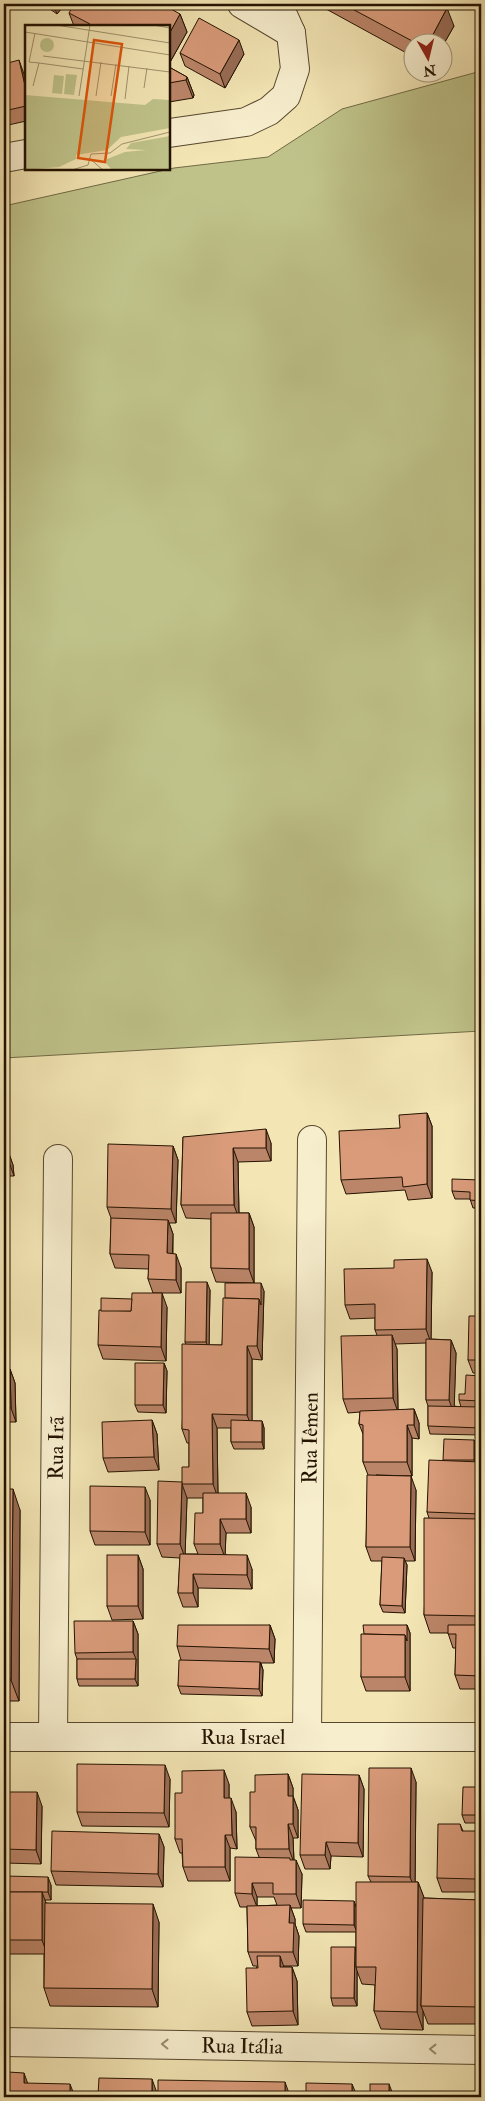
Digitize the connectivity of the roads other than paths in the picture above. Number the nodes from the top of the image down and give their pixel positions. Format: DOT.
graph roads {
  1 [pos="242,4"];
  2 [pos="278,4"];
  3 [pos="291,33"];
  4 [pos="170,133"];
  5 [pos="25,154"];
  6 [pos="4,158"];
  7 [pos="312,1140"];
  8 [pos="58,1159"];
  9 [pos="4,1737"];
  10 [pos="53,1737"];
  11 [pos="307,1737"];
  12 [pos="481,1737"];
  13 [pos="4,2042"];
  14 [pos="481,2050"];
  1 -- 3 [label="street"];
  2 -- 3 [label="street"];
  3 -- 4 [label="street"];
  5 -- 6 [label="street"];
  7 -- 11 [label="street, Rua Iêmen"];
  8 -- 10 [label="street, Rua Irã"];
  9 -- 10 [label="street, Rua Israel"];
  10 -- 11 [label="street, Rua Israel"];
  11 -- 12 [label="street, Rua Israel"];
  14 -- 13 [label="street, Rua Itália, one-way"];
}
